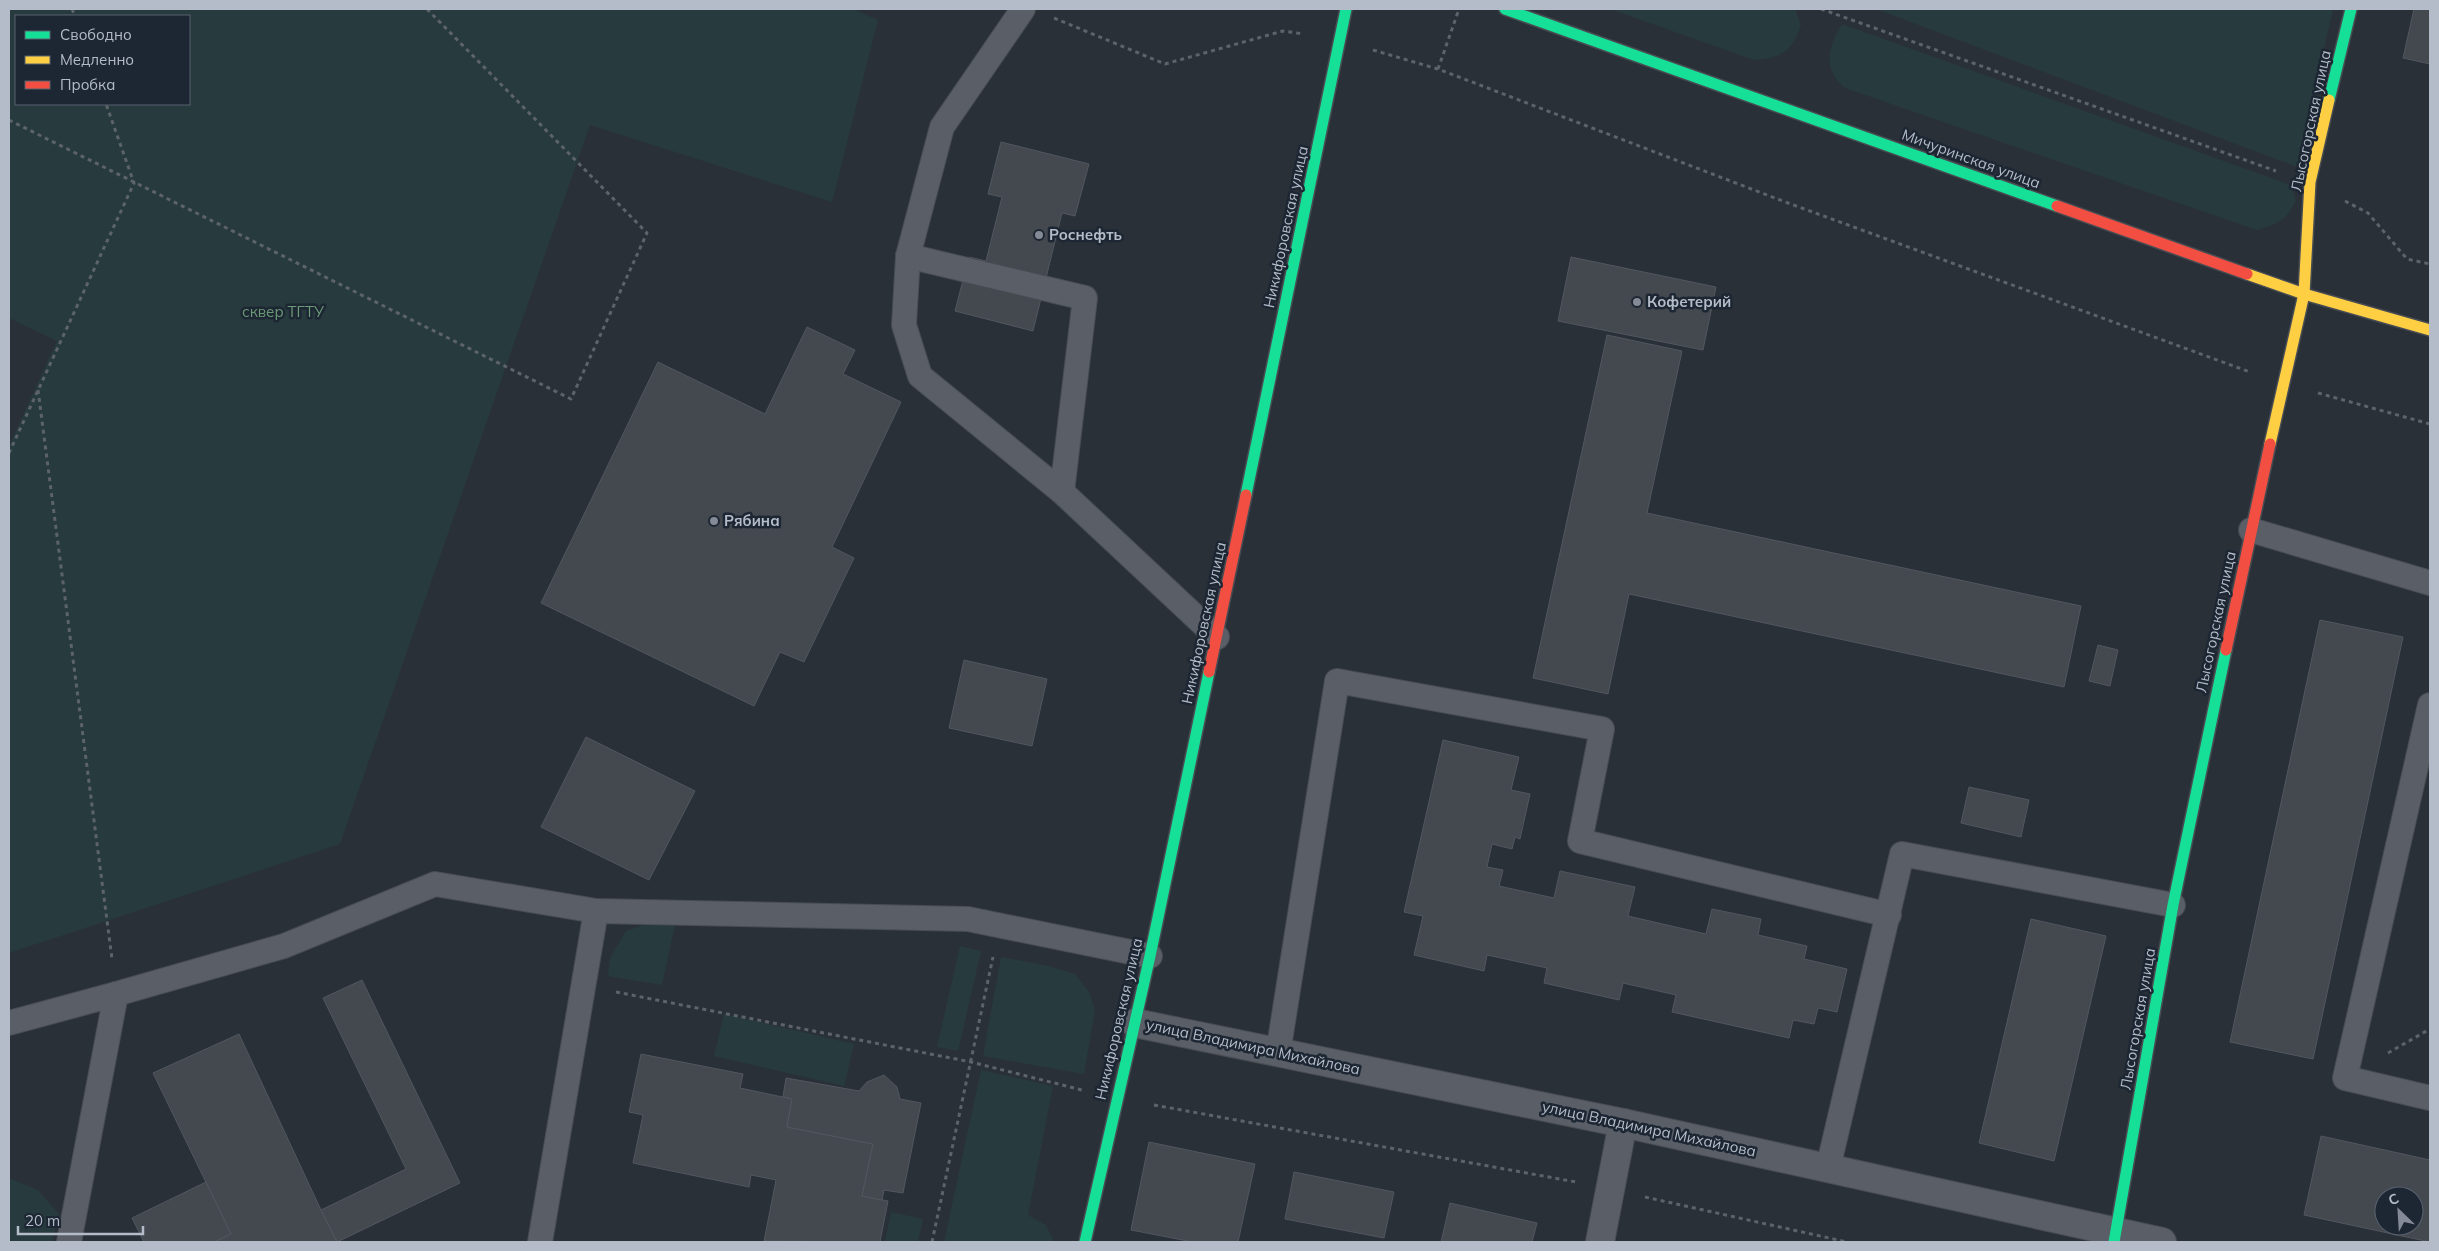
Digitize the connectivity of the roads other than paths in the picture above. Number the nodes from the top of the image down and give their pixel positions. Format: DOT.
graph roads {
  1 [pos="1022,9"];
  2 [pos="1346,9"];
  3 [pos="1505,9"];
  4 [pos="2351,9"];
  5 [pos="908,256"];
  6 [pos="2304,294"];
  7 [pos="2430,330"];
  8 [pos="1062,492"];
  9 [pos="2251,530"];
  10 [pos="2430,584"];
  11 [pos="1217,637"];
  12 [pos="2430,706"];
  13 [pos="2173,905"];
  14 [pos="596,912"];
  15 [pos="1889,915"];
  16 [pos="1150,956"];
  17 [pos="116,994"];
  18 [pos="9,1023"];
  19 [pos="1135,1023"];
  20 [pos="1278,1052"];
  21 [pos="2430,1098"];
  22 [pos="1623,1123"];
  23 [pos="1828,1168"];
  24 [pos="2115,1237"];
  25 [pos="69,1242"];
  26 [pos="540,1242"];
  27 [pos="1085,1242"];
  28 [pos="1600,1242"];
  29 [pos="2162,1242"];
  1 -- 5 [label="lane"];
  2 -- 11 [label="main road, Никифоровская улица"];
  3 -- 6 [label="main road, Мичуринская улица"];
  4 -- 6 [label="main road, Лысогорская улица"];
  5 -- 8 [label="lane"];
  5 -- 8 [label="lane"];
  6 -- 7 [label="main road, Мичуринская улица"];
  6 -- 9 [label="main road, Лысогорская улица"];
  8 -- 11 [label="lane"];
  9 -- 10 [label="lane"];
  9 -- 13 [label="main road, Лысогорская улица"];
  11 -- 16 [label="main road, Никифоровская улица"];
  12 -- 21 [label="lane"];
  13 -- 15 [label="lane"];
  13 -- 24 [label="main road, Лысогорская улица"];
  14 -- 16 [label="lane"];
  14 -- 17 [label="lane"];
  14 -- 26 [label="lane"];
  15 -- 20 [label="lane"];
  15 -- 23 [label="lane"];
  16 -- 19 [label="main road, Никифоровская улица"];
  17 -- 18 [label="lane"];
  17 -- 25 [label="lane"];
  19 -- 20 [label="street, улица Владимира Михайлова"];
  19 -- 27 [label="main road, Никифоровская улица"];
  20 -- 22 [label="street, улица Владимира Михайлова"];
  22 -- 23 [label="street, улица Владимира Михайлова"];
  22 -- 28 [label="street"];
  23 -- 24 [label="street, улица Владимира Михайлова"];
  24 -- 29 [label="street, улица Владимира Михайлова"];
}
